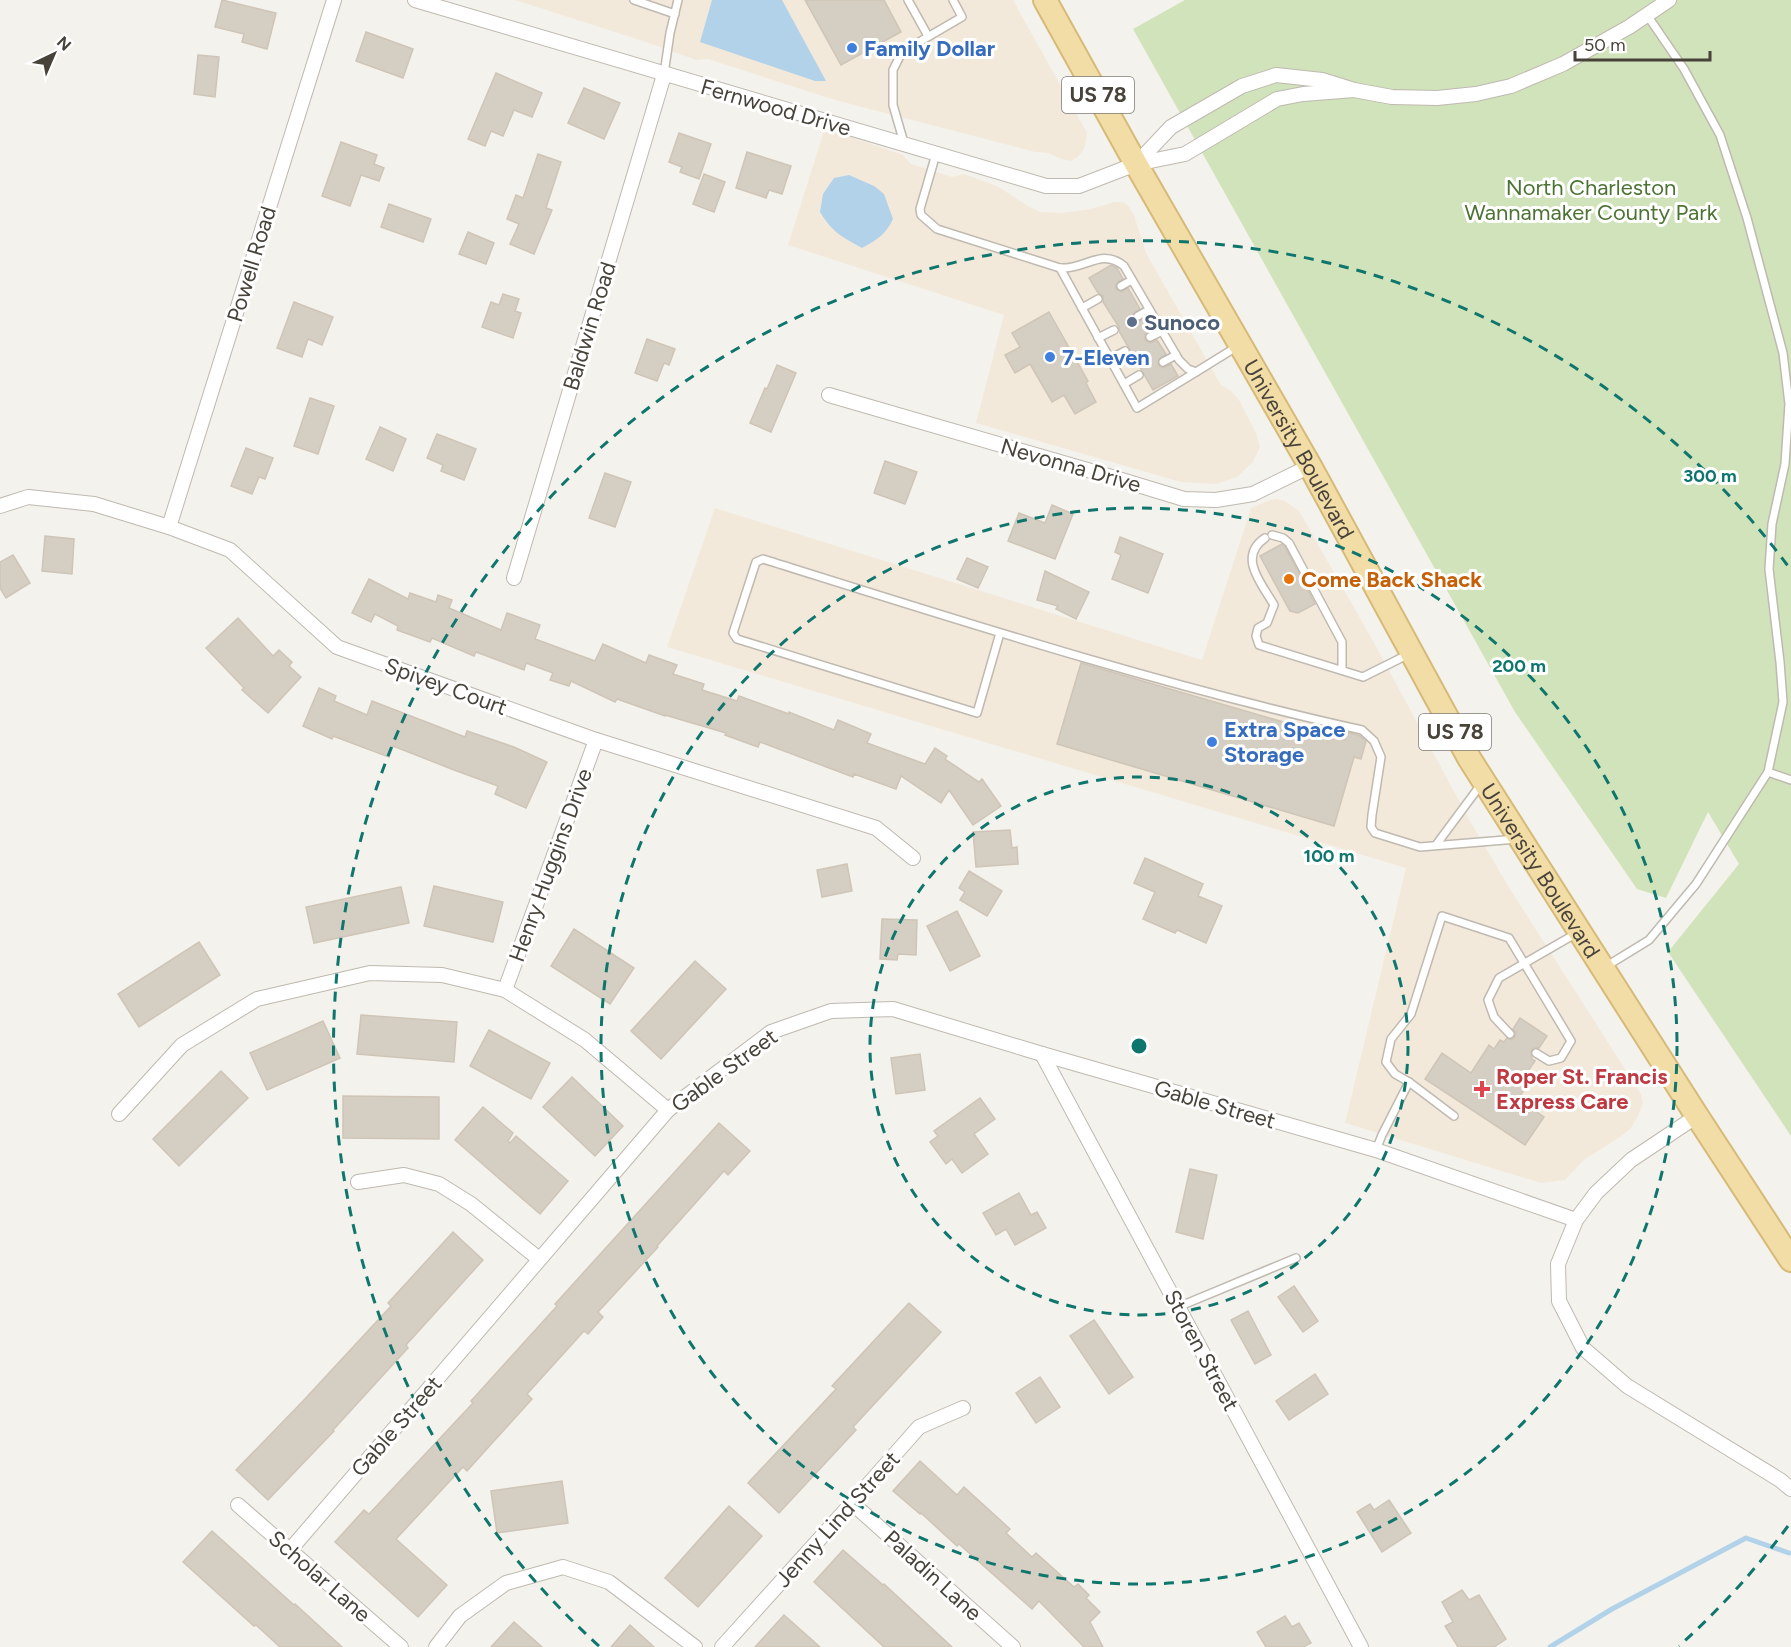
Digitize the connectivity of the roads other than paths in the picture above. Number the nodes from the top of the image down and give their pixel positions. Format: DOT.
graph roads {
  1 [pos="334,0"];
  2 [pos="415,0"];
  3 [pos="634,0"];
  4 [pos="678,0"];
  5 [pos="908,0"];
  6 [pos="953,0"];
  7 [pos="1045,0"];
  8 [pos="1669,0"];
  9 [pos="675,14"];
  10 [pos="1647,15"];
  11 [pos="928,36"];
  12 [pos="664,75"];
  13 [pos="1354,90"];
  14 [pos="904,145"];
  15 [pos="936,154"];
  16 [pos="1136,164"];
  17 [pos="1060,268"];
  18 [pos="1132,280"];
  19 [pos="1121,286"];
  20 [pos="1098,299"];
  21 [pos="1082,308"];
  22 [pos="1149,310"];
  23 [pos="1138,316"];
  24 [pos="1114,330"];
  25 [pos="1162,331"];
  26 [pos="1150,337"];
  27 [pos="1098,338"];
  28 [pos="1240,345"];
  29 [pos="1125,351"];
  30 [pos="1176,355"];
  31 [pos="1110,359"];
  32 [pos="1163,362"];
  33 [pos="1196,372"];
  34 [pos="1139,375"];
  35 [pos="1124,384"];
  36 [pos="829,395"];
  37 [pos="1310,466"];
  38 [pos="0,506"];
  39 [pos="169,527"];
  40 [pos="514,578"];
  41 [pos="1000,633"];
  42 [pos="1411,653"];
  43 [pos="1342,670"];
  44 [pos="596,740"];
  45 [pos="1768,772"];
  46 [pos="1791,780"];
  47 [pos="1483,781"];
  48 [pos="1519,839"];
  49 [pos="1436,845"];
  50 [pos="913,858"];
  51 [pos="1579,932"];
  52 [pos="1524,963"];
  53 [pos="1603,968"];
  54 [pos="505,990"];
  55 [pos="1510,1034"];
  56 [pos="1536,1053"];
  57 [pos="1041,1054"];
  58 [pos="1409,1082"];
  59 [pos="668,1110"];
  60 [pos="119,1114"];
  61 [pos="1454,1116"];
  62 [pos="1697,1116"];
  63 [pos="1376,1150"];
  64 [pos="358,1182"];
  65 [pos="1576,1220"];
  66 [pos="1296,1258"];
  67 [pos="539,1259"];
  68 [pos="1791,1260"];
  69 [pos="1178,1307"];
  70 [pos="963,1408"];
  71 [pos="1791,1489"];
  72 [pos="852,1503"];
  73 [pos="238,1505"];
  74 [pos="290,1550"];
  75 [pos="401,1647"];
  76 [pos="436,1647"];
  77 [pos="695,1647"];
  78 [pos="722,1647"];
  79 [pos="1013,1647"];
  80 [pos="1361,1647"];
  1 -- 39 [label="street, Powell Road"];
  2 -- 12 [label="street, Fernwood Drive"];
  3 -- 9 [label="lane"];
  4 -- 9 [label="lane"];
  5 -- 11 [label="lane"];
  6 -- 11 [label="lane"];
  7 -- 16 [label="main road, University Boulevard / US 78"];
  8 -- 10 [label="street, Fernwood Drive"];
  9 -- 12 [label="lane"];
  10 -- 13 [label="street, Fernwood Drive"];
  10 -- 45 [label="lane"];
  11 -- 14 [label="lane"];
  12 -- 14 [label="street, Fernwood Drive"];
  12 -- 40 [label="street, Baldwin Road"];
  13 -- 16 [label="street, Fernwood Drive"];
  13 -- 16 [label="street, Fernwood Drive"];
  14 -- 15 [label="street, Fernwood Drive"];
  15 -- 16 [label="street, Fernwood Drive"];
  15 -- 17 [label="lane"];
  16 -- 28 [label="main road, University Boulevard / US 78"];
  17 -- 18 [label="lane"];
  17 -- 21 [label="lane"];
  18 -- 19 [label="lane"];
  18 -- 22 [label="lane"];
  20 -- 21 [label="lane"];
  21 -- 27 [label="lane"];
  22 -- 23 [label="lane"];
  22 -- 25 [label="lane"];
  24 -- 27 [label="lane"];
  25 -- 26 [label="lane"];
  25 -- 30 [label="lane"];
  27 -- 31 [label="lane"];
  28 -- 33 [label="lane"];
  28 -- 37 [label="main road, University Boulevard / US 78"];
  29 -- 31 [label="lane"];
  30 -- 32 [label="lane"];
  30 -- 33 [label="lane"];
  31 -- 35 [label="lane"];
  33 -- 35 [label="lane"];
  34 -- 35 [label="lane"];
  36 -- 37 [label="street, Nevonna Drive"];
  37 -- 42 [label="main road, University Boulevard / US 78"];
  38 -- 39 [label="street, Spivey Court"];
  39 -- 44 [label="street, Spivey Court"];
  41 -- 41 [label="lane"];
  41 -- 49 [label="lane"];
  42 -- 43 [label="lane"];
  42 -- 47 [label="main road, University Boulevard / US 78"];
  43 -- 43 [label="lane"];
  44 -- 50 [label="street, Spivey Court"];
  44 -- 54 [label="street, Henry Huggins Drive"];
  45 -- 46 [label="lane"];
  45 -- 53 [label="lane"];
  47 -- 48 [label="main road, University Boulevard / US 78"];
  47 -- 49 [label="lane"];
  48 -- 49 [label="lane"];
  48 -- 51 [label="main road, University Boulevard / US 78"];
  51 -- 52 [label="lane"];
  51 -- 53 [label="main road, University Boulevard / US 78"];
  52 -- 55 [label="lane"];
  52 -- 56 [label="lane"];
  52 -- 58 [label="lane"];
  53 -- 62 [label="main road, University Boulevard / US 78"];
  54 -- 59 [label="street"];
  54 -- 60 [label="street"];
  57 -- 59 [label="street, Gable Street"];
  57 -- 63 [label="street, Gable Street"];
  57 -- 69 [label="street, Storen Street"];
  58 -- 61 [label="lane"];
  58 -- 63 [label="lane"];
  59 -- 67 [label="street, Gable Street"];
  62 -- 65 [label="street"];
  62 -- 68 [label="main road, University Boulevard / US 78"];
  63 -- 65 [label="street, Gable Street"];
  64 -- 67 [label="street"];
  65 -- 71 [label="street"];
  66 -- 69 [label="lane"];
  67 -- 74 [label="street, Gable Street"];
  69 -- 80 [label="street, Storen Street"];
  70 -- 72 [label="street, Jenny Lind Street"];
  72 -- 78 [label="street, Jenny Lind Street"];
  72 -- 79 [label="street, Paladin Lane"];
  73 -- 74 [label="street, Scholar Lane"];
  74 -- 75 [label="street, Scholar Lane"];
  76 -- 77 [label="street"];
}
